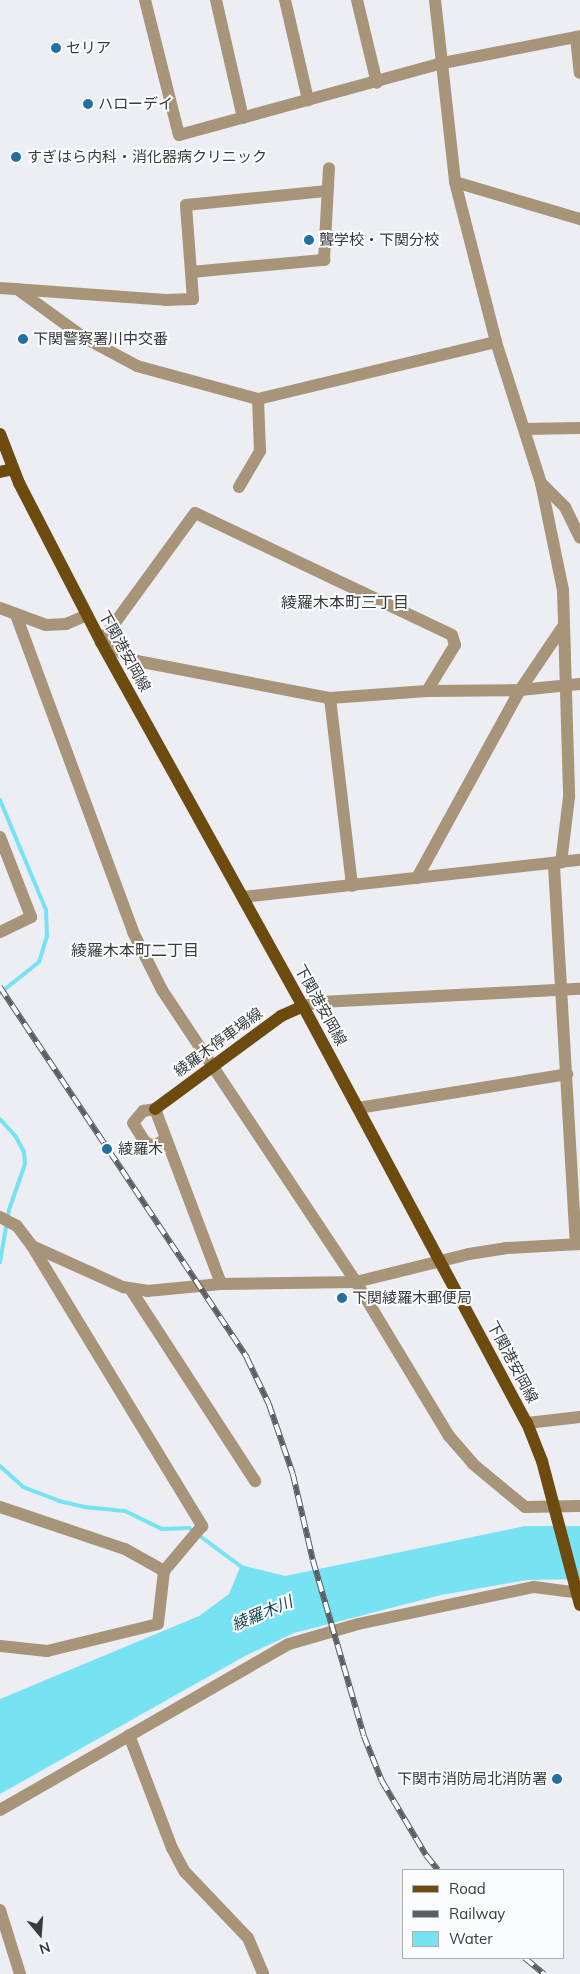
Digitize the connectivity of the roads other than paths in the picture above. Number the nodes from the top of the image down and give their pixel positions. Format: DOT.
graph roads {
  1 [pos="145,0"];
  2 [pos="216,0"];
  3 [pos="285,0"];
  4 [pos="357,0"];
  5 [pos="435,0"];
  6 [pos="578,37"];
  7 [pos="444,63"];
  8 [pos="580,73"];
  9 [pos="376,83"];
  10 [pos="308,100"];
  11 [pos="243,118"];
  12 [pos="329,168"];
  13 [pos="455,182"];
  14 [pos="327,191"];
  15 [pos="580,219"];
  16 [pos="191,272"];
  17 [pos="0,288"];
  18 [pos="17,289"];
  19 [pos="496,342"];
  20 [pos="258,399"];
  21 [pos="580,428"];
  22 [pos="524,429"];
  23 [pos="0,436"];
  24 [pos="6,470"];
  25 [pos="541,483"];
  26 [pos="239,487"];
  27 [pos="580,538"];
  28 [pos="0,608"];
  29 [pos="16,615"];
  30 [pos="87,615"];
  31 [pos="564,625"];
  32 [pos="101,642"];
  33 [pos="580,684"];
  34 [pos="566,686"];
  35 [pos="520,690"];
  36 [pos="427,691"];
  37 [pos="330,698"];
  38 [pos="0,837"];
  39 [pos="580,860"];
  40 [pos="557,864"];
  41 [pos="417,878"];
  42 [pos="352,886"];
  43 [pos="243,897"];
  44 [pos="0,932"];
  45 [pos="580,989"];
  46 [pos="560,990"];
  47 [pos="303,1006"];
  48 [pos="214,1066"];
  49 [pos="567,1074"];
  50 [pos="358,1108"];
  51 [pos="155,1109"];
  52 [pos="166,1139"];
  53 [pos="574,1143"];
  54 [pos="0,1217"];
  55 [pos="578,1244"];
  56 [pos="32,1246"];
  57 [pos="440,1261"];
  58 [pos="356,1282"];
  59 [pos="221,1284"];
  60 [pos="131,1290"];
  61 [pos="580,1417"];
  62 [pos="527,1423"];
  63 [pos="255,1481"];
  64 [pos="580,1506"];
  65 [pos="0,1508"];
  66 [pos="556,1510"];
  67 [pos="164,1571"];
  68 [pos="578,1594"];
  69 [pos="0,1646"];
  70 [pos="129,1735"];
  71 [pos="0,1810"];
  72 [pos="0,1910"];
  73 [pos="20,1974"];
  74 [pos="263,1974"];
  1 -- 11 [label="street"];
  2 -- 11 [label="street"];
  3 -- 10 [label="street"];
  4 -- 9 [label="street"];
  5 -- 7 [label="street"];
  6 -- 7 [label="street"];
  6 -- 8 [label="street"];
  7 -- 9 [label="street"];
  7 -- 13 [label="street"];
  9 -- 10 [label="street"];
  10 -- 11 [label="street"];
  12 -- 14 [label="street"];
  13 -- 15 [label="street"];
  13 -- 19 [label="street"];
  14 -- 16 [label="street"];
  14 -- 16 [label="street"];
  16 -- 18 [label="street"];
  17 -- 18 [label="street"];
  18 -- 20 [label="street"];
  19 -- 20 [label="street"];
  19 -- 22 [label="street"];
  20 -- 26 [label="street"];
  21 -- 22 [label="street"];
  22 -- 25 [label="street"];
  23 -- 24 [label="main road, 下関港安岡線"];
  24 -- 30 [label="main road, 下関港安岡線"];
  25 -- 27 [label="street"];
  25 -- 31 [label="street"];
  28 -- 29 [label="street"];
  29 -- 30 [label="street"];
  29 -- 48 [label="street"];
  30 -- 32 [label="main road, 下関港安岡線"];
  31 -- 34 [label="street"];
  31 -- 35 [label="street"];
  32 -- 36 [label="street"];
  32 -- 37 [label="street"];
  32 -- 43 [label="main road, 下関港安岡線"];
  33 -- 34 [label="street"];
  34 -- 35 [label="street"];
  34 -- 40 [label="street"];
  35 -- 36 [label="street"];
  35 -- 41 [label="street"];
  36 -- 37 [label="street"];
  37 -- 42 [label="street"];
  38 -- 44 [label="street"];
  39 -- 40 [label="street"];
  40 -- 41 [label="street"];
  40 -- 46 [label="street"];
  41 -- 42 [label="street"];
  42 -- 43 [label="street"];
  43 -- 47 [label="main road, 下関港安岡線"];
  45 -- 46 [label="street"];
  46 -- 47 [label="street"];
  46 -- 49 [label="street"];
  47 -- 48 [label="main road, 綾羅木停車場線"];
  47 -- 50 [label="main road, 下関港安岡線"];
  48 -- 51 [label="main road, 綾羅木停車場線"];
  48 -- 58 [label="street"];
  49 -- 50 [label="street"];
  49 -- 53 [label="street"];
  50 -- 57 [label="main road, 下関港安岡線"];
  51 -- 52 [label="street"];
  51 -- 52 [label="street"];
  52 -- 59 [label="street"];
  53 -- 55 [label="street"];
  54 -- 56 [label="street"];
  55 -- 57 [label="street"];
  56 -- 60 [label="street"];
  56 -- 67 [label="street"];
  57 -- 58 [label="street"];
  57 -- 62 [label="main road, 下関港安岡線"];
  58 -- 59 [label="street"];
  58 -- 66 [label="street"];
  59 -- 60 [label="street"];
  60 -- 63 [label="street"];
  61 -- 62 [label="street"];
  62 -- 66 [label="main road, 下関港安岡線"];
  64 -- 66 [label="street"];
  65 -- 67 [label="street"];
  66 -- 68 [label="main road, 下関港安岡線"];
  67 -- 69 [label="street"];
  68 -- 70 [label="street"];
  70 -- 71 [label="street"];
  70 -- 74 [label="street"];
  72 -- 73 [label="street"];
}
